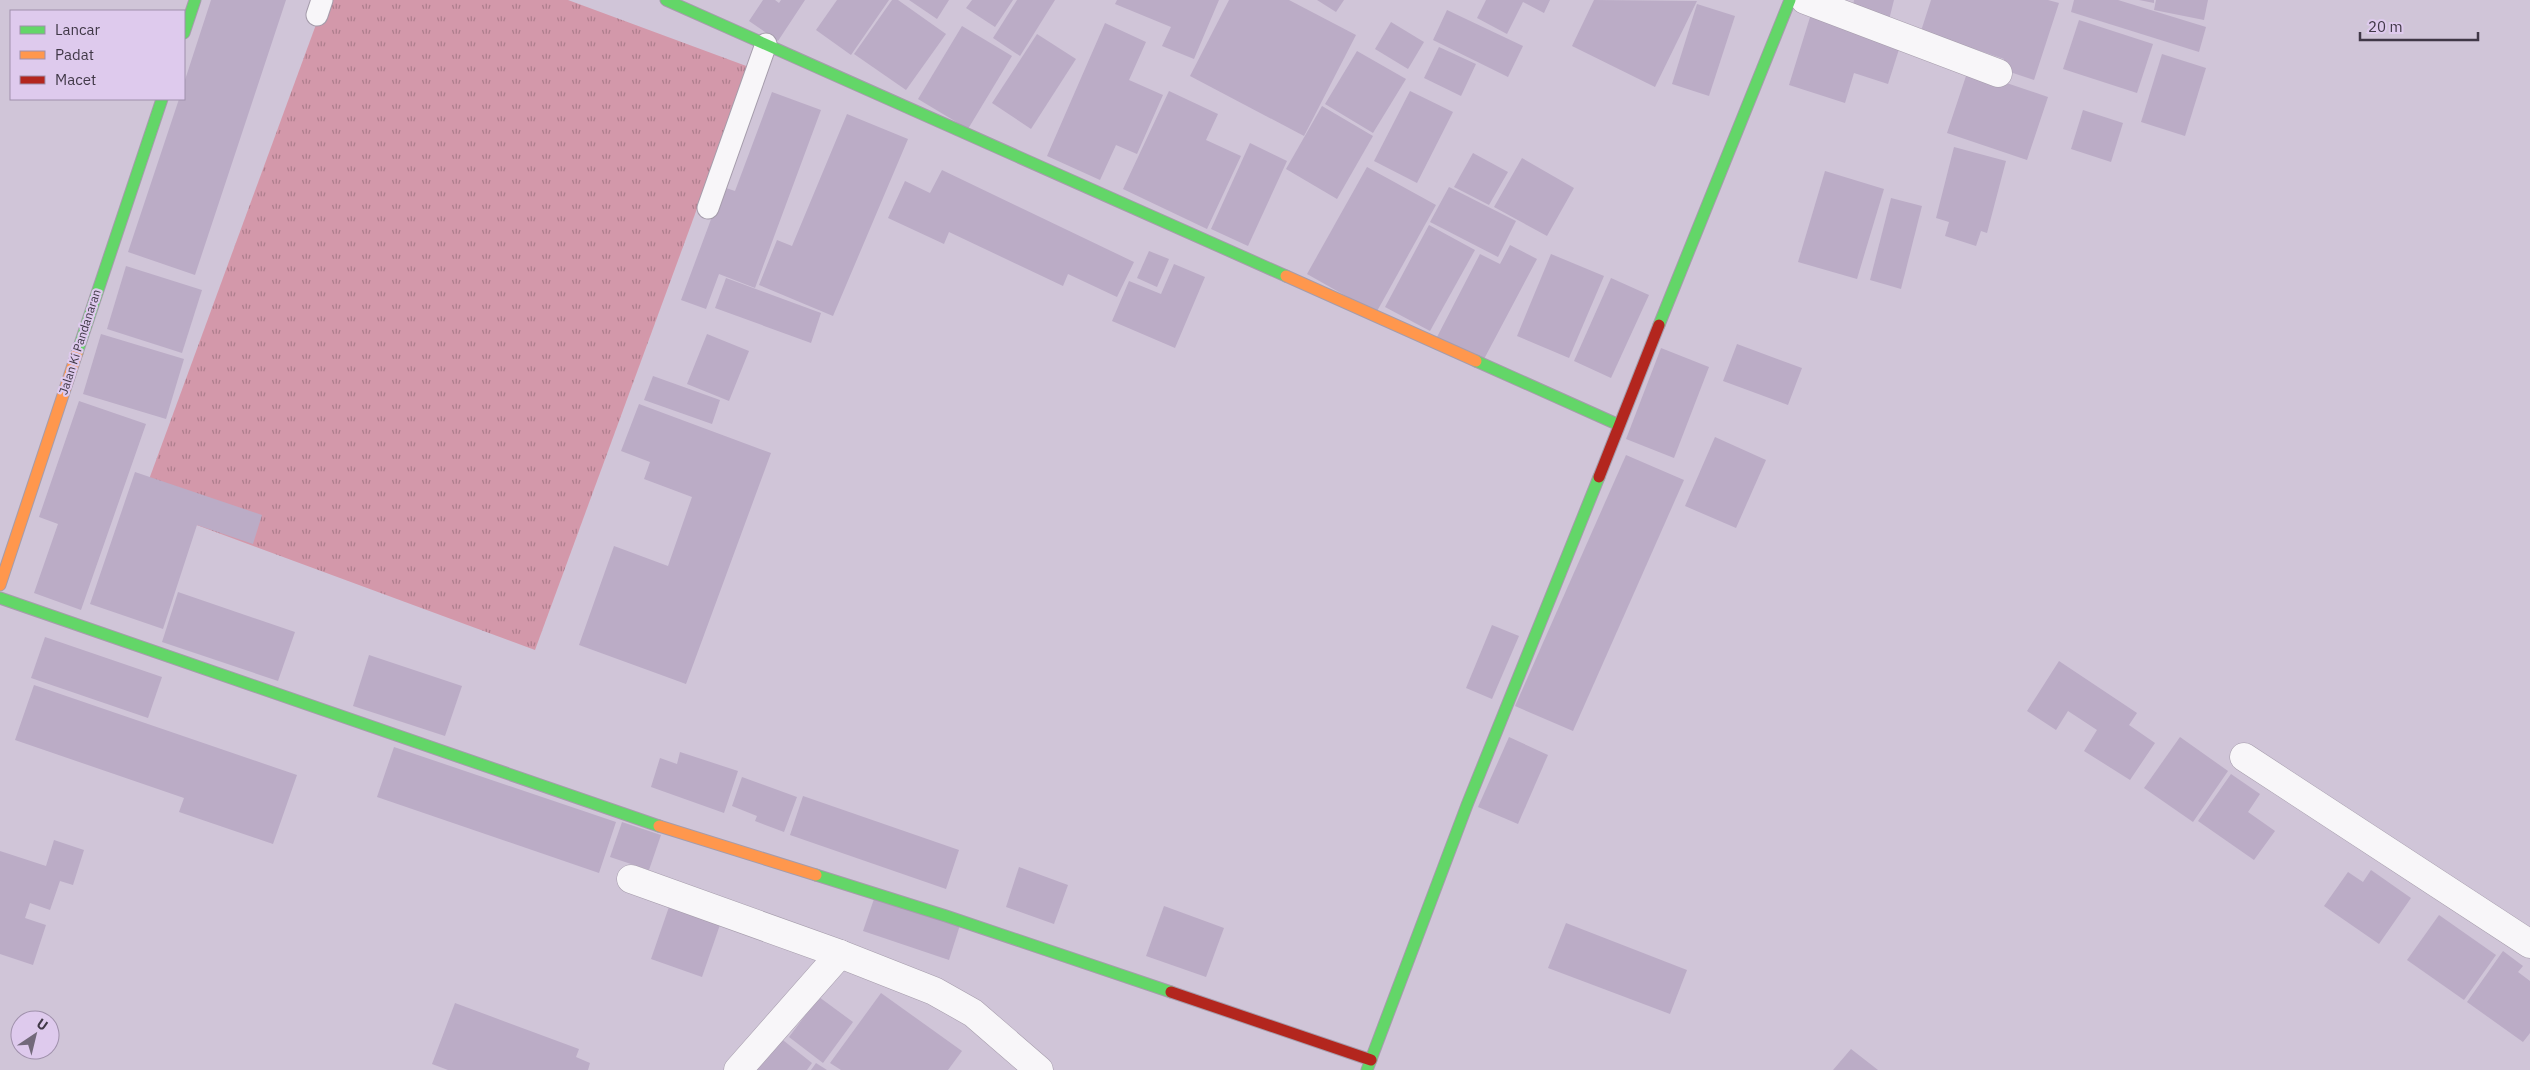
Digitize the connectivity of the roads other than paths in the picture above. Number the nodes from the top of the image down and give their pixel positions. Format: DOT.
graph roads {
  1 [pos="195,0"];
  2 [pos="1790,0"];
  3 [pos="1805,0"];
  4 [pos="680,3"];
  5 [pos="185,31"];
  6 [pos="766,44"];
  7 [pos="1998,73"];
  8 [pos="162,100"];
  9 [pos="708,208"];
  10 [pos="1619,425"];
  11 [pos="0,585"];
  12 [pos="0,598"];
  13 [pos="2244,757"];
  14 [pos="631,879"];
  15 [pos="2530,944"];
  16 [pos="840,954"];
  17 [pos="1369,1065"];
  18 [pos="738,1070"];
  19 [pos="1039,1070"];
  1 -- 5 [label="street"];
  2 -- 10 [label="street"];
  3 -- 7 [label="street"];
  4 -- 6 [label="street"];
  6 -- 9 [label="lane"];
  6 -- 10 [label="street"];
  8 -- 11 [label="street, Jalan Ki Pandanaran"];
  10 -- 17 [label="street"];
  12 -- 17 [label="street"];
  13 -- 15 [label="street"];
  14 -- 16 [label="street"];
  16 -- 18 [label="street"];
  16 -- 19 [label="street"];
}
